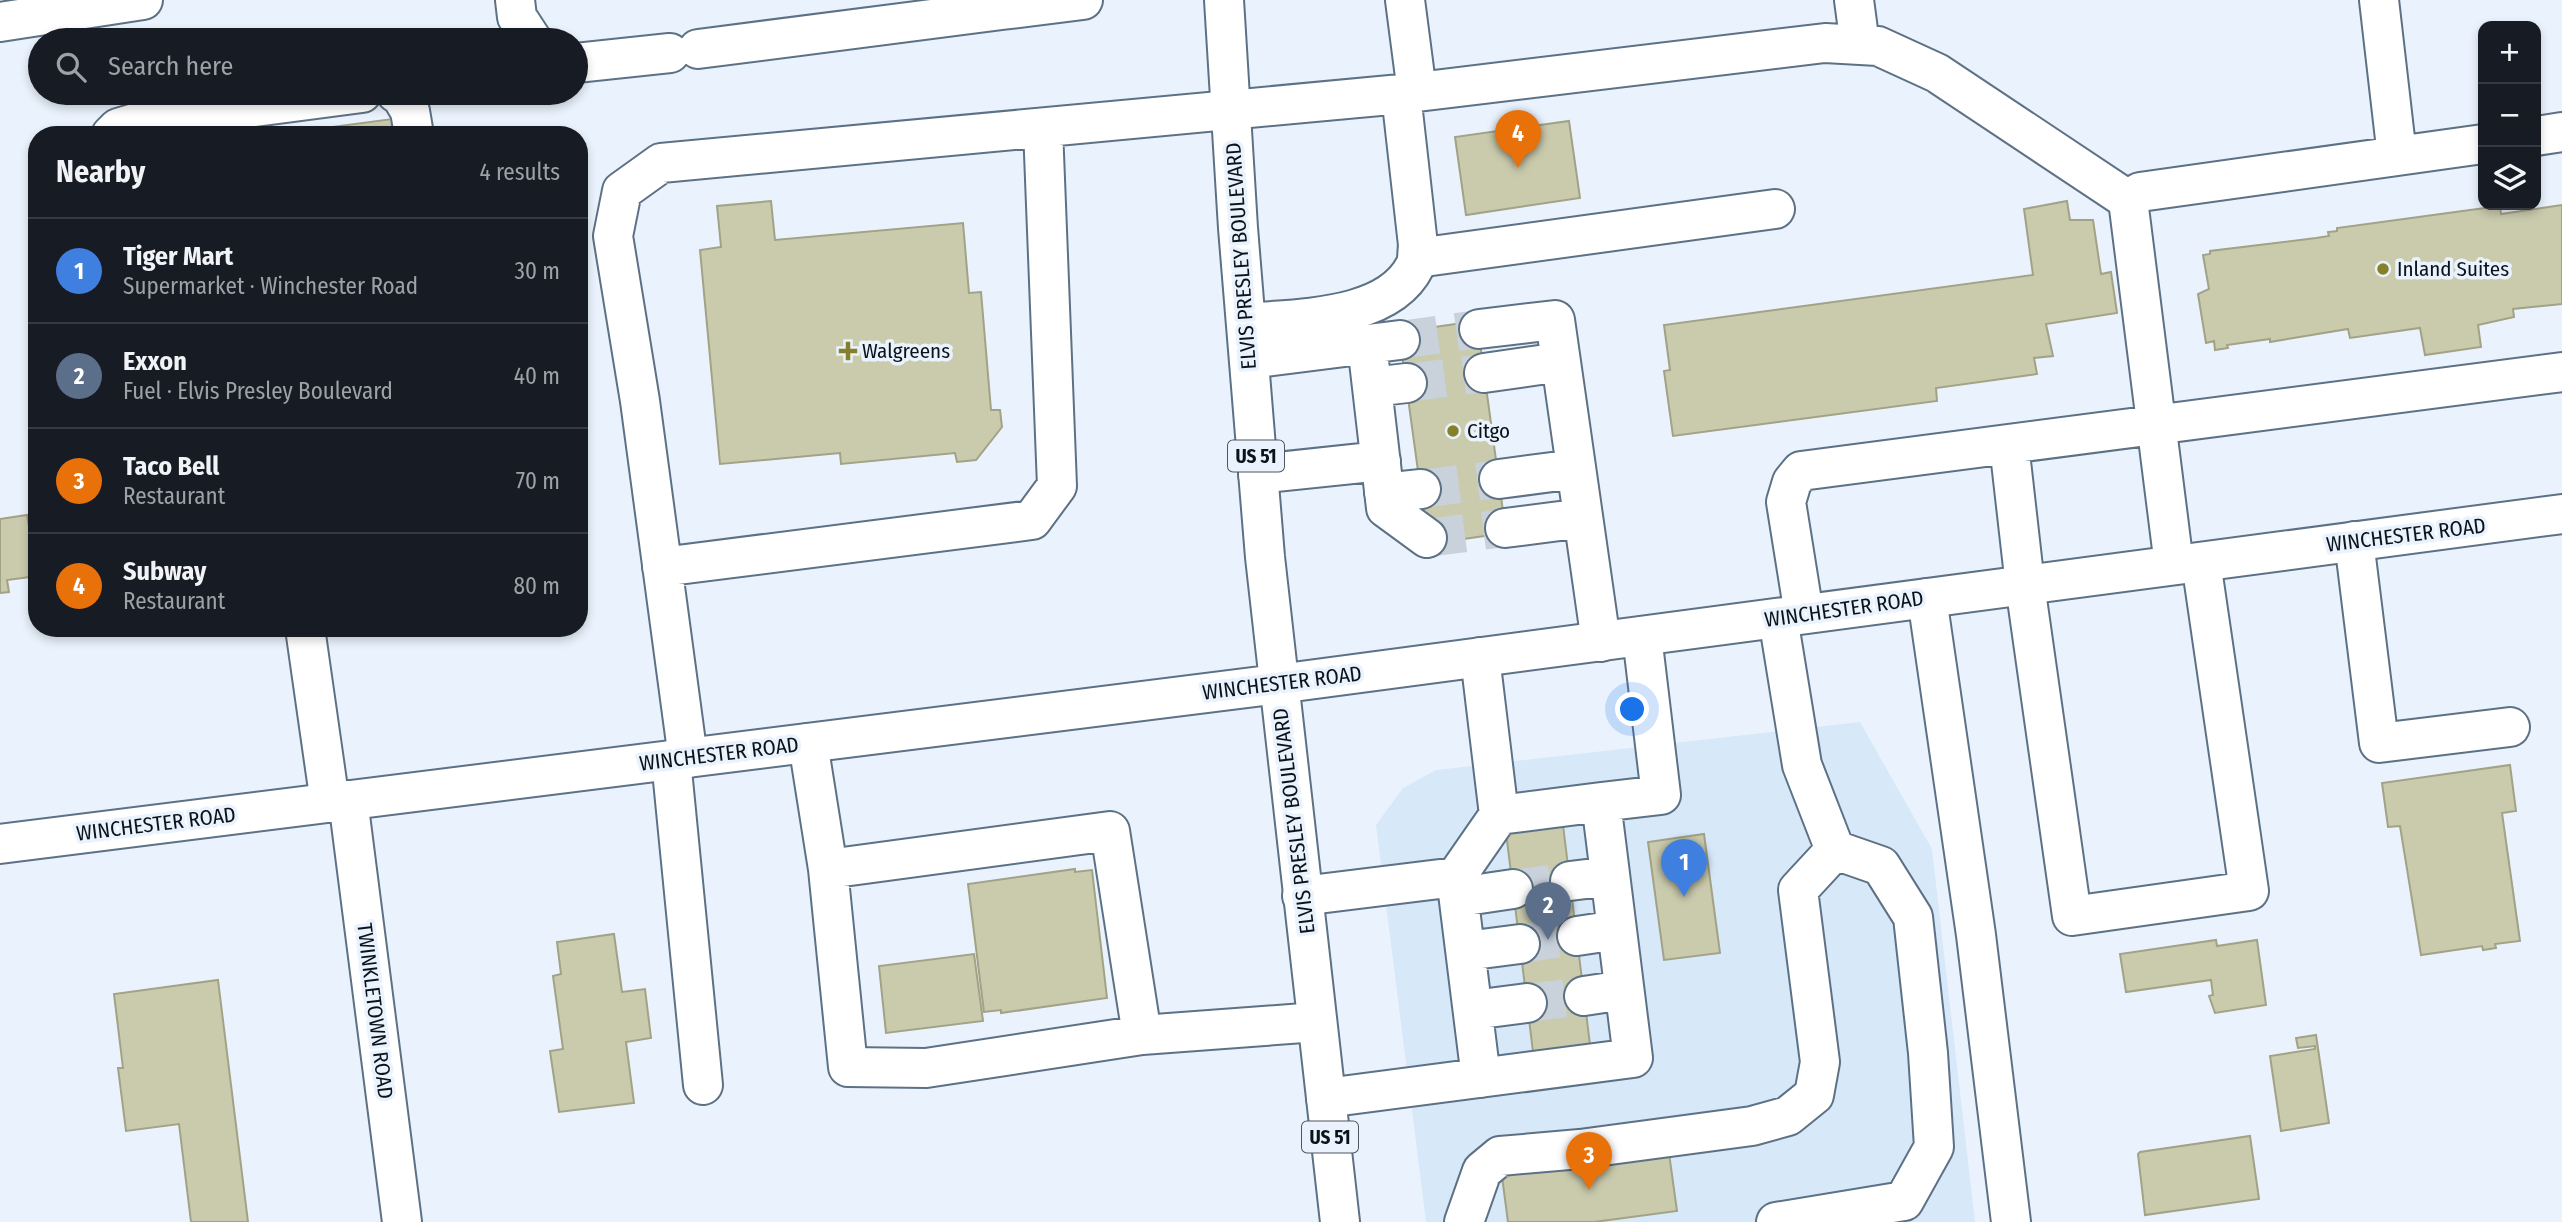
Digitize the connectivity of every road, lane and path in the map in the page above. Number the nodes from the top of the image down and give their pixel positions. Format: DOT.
graph roads {
  1 [pos="143,0"];
  2 [pos="514,0"];
  3 [pos="1083,0"];
  4 [pos="1224,0"];
  5 [pos="1405,0"];
  6 [pos="1854,0"];
  7 [pos="2379,0"];
  8 [pos="1002,5"];
  9 [pos="0,22"];
  10 [pos="524,28"];
  11 [pos="1860,45"];
  12 [pos="588,62"];
  13 [pos="1409,93"];
  14 [pos="269,105"];
  15 [pos="406,105"];
  16 [pos="1232,111"];
  17 [pos="125,126"];
  18 [pos="412,126"];
  19 [pos="1043,128"];
  20 [pos="2562,132"];
  21 [pos="2541,135"];
  22 [pos="2478,145"];
  23 [pos="2397,156"];
  24 [pos="2128,200"];
  25 [pos="1775,209"];
  26 [pos="1417,258"];
  27 [pos="1479,329"];
  28 [pos="1248,341"];
  29 [pos="1561,362"];
  30 [pos="2562,372"];
  31 [pos="1484,373"];
  32 [pos="2157,425"];
  33 [pos="2009,444"];
  34 [pos="1576,469"];
  35 [pos="1258,474"];
  36 [pos="1499,479"];
  37 [pos="1395,481"];
  38 [pos="2562,514"];
  39 [pos="1583,518"];
  40 [pos="1505,528"];
  41 [pos="1427,538"];
  42 [pos="2354,541"];
  43 [pos="2187,564"];
  44 [pos="662,566"];
  45 [pos="2025,585"];
  46 [pos="1927,598"];
  47 [pos="1791,616"];
  48 [pos="1642,636"];
  49 [pos="307,637"];
  50 [pos="1601,642"];
  51 [pos="1480,657"];
  52 [pos="1278,684"];
  53 [pos="2510,727"];
  54 [pos="808,743"];
  55 [pos="679,759"];
  56 [pos="339,801"];
  57 [pos="1601,802"];
  58 [pos="1500,815"];
  59 [pos="0,844"];
  60 [pos="1835,850"];
  61 [pos="828,869"];
  62 [pos="1610,876"];
  63 [pos="1570,881"];
  64 [pos="1457,887"];
  65 [pos="1513,889"];
  66 [pos="1303,896"];
  67 [pos="1617,930"];
  68 [pos="1577,936"];
  69 [pos="1520,944"];
  70 [pos="1465,951"];
  71 [pos="1624,990"];
  72 [pos="1584,996"];
  73 [pos="1527,1003"];
  74 [pos="1473,1010"];
  75 [pos="1317,1022"];
  76 [pos="1142,1035"];
  77 [pos="1481,1078"];
  78 [pos="703,1085"];
  79 [pos="1326,1098"];
  80 [pos="402,1222"];
  81 [pos="1340,1222"];
  82 [pos="1464,1222"];
  83 [pos="1776,1222"];
  84 [pos="2011,1222"];
  1 -- 9 [label="main road"];
  2 -- 10 [label="main road"];
  3 -- 8 [label="main road"];
  4 -- 16 [label="main road, ELVIS PRESLEY BOULEVARD / US 51"];
  5 -- 13 [label="main road"];
  6 -- 11 [label="main road"];
  7 -- 23 [label="main road"];
  8 -- 12 [label="main road"];
  11 -- 13 [label="main road"];
  11 -- 24 [label="main road"];
  13 -- 16 [label="main road"];
  13 -- 26 [label="main road"];
  14 -- 17 [label="main road"];
  15 -- 18 [label="main road"];
  16 -- 19 [label="main road"];
  16 -- 28 [label="main road, ELVIS PRESLEY BOULEVARD / US 51"];
  19 -- 44 [label="main road"];
  19 -- 44 [label="main road"];
  20 -- 21 [label="main road"];
  22 -- 23 [label="main road"];
  23 -- 24 [label="main road"];
  24 -- 32 [label="main road"];
  25 -- 26 [label="main road"];
  26 -- 28 [label="main road"];
  27 -- 29 [label="main road"];
  28 -- 35 [label="main road, ELVIS PRESLEY BOULEVARD / US 51"];
  28 -- 37 [label="main road"];
  29 -- 31 [label="main road"];
  29 -- 34 [label="main road"];
  30 -- 32 [label="main road"];
  32 -- 33 [label="main road"];
  32 -- 43 [label="main road"];
  33 -- 45 [label="main road"];
  33 -- 47 [label="main road"];
  34 -- 36 [label="main road"];
  34 -- 39 [label="main road"];
  35 -- 37 [label="main road"];
  35 -- 52 [label="main road, ELVIS PRESLEY BOULEVARD / US 51"];
  37 -- 41 [label="main road"];
  38 -- 42 [label="main road, WINCHESTER ROAD"];
  39 -- 40 [label="main road"];
  39 -- 50 [label="main road"];
  42 -- 43 [label="main road, WINCHESTER ROAD"];
  42 -- 53 [label="main road"];
  43 -- 45 [label="main road, WINCHESTER ROAD"];
  43 -- 45 [label="main road"];
  44 -- 55 [label="main road"];
  45 -- 46 [label="main road, WINCHESTER ROAD"];
  46 -- 47 [label="main road, WINCHESTER ROAD"];
  46 -- 84 [label="main road"];
  47 -- 48 [label="main road, WINCHESTER ROAD"];
  47 -- 60 [label="main road"];
  48 -- 50 [label="main road, WINCHESTER ROAD"];
  48 -- 57 [label="main road"];
  49 -- 56 [label="main road, TWINKLETOWN ROAD"];
  50 -- 51 [label="main road, WINCHESTER ROAD"];
  51 -- 52 [label="main road, WINCHESTER ROAD"];
  51 -- 58 [label="main road"];
  52 -- 54 [label="main road, WINCHESTER ROAD"];
  52 -- 66 [label="main road, ELVIS PRESLEY BOULEVARD / US 51"];
  54 -- 55 [label="main road, WINCHESTER ROAD"];
  54 -- 61 [label="main road"];
  55 -- 56 [label="main road, WINCHESTER ROAD"];
  55 -- 78 [label="main road"];
  56 -- 59 [label="main road, WINCHESTER ROAD"];
  56 -- 80 [label="main road, TWINKLETOWN ROAD"];
  57 -- 58 [label="main road"];
  57 -- 62 [label="main road"];
  58 -- 64 [label="main road"];
  60 -- 82 [label="main road"];
  60 -- 83 [label="main road"];
  61 -- 76 [label="main road"];
  61 -- 76 [label="main road"];
  62 -- 63 [label="main road"];
  62 -- 67 [label="main road"];
  64 -- 65 [label="main road"];
  64 -- 66 [label="main road"];
  64 -- 70 [label="main road"];
  66 -- 75 [label="main road, ELVIS PRESLEY BOULEVARD / US 51"];
  67 -- 68 [label="main road"];
  67 -- 71 [label="main road"];
  69 -- 70 [label="main road"];
  70 -- 74 [label="main road"];
  71 -- 72 [label="main road"];
  71 -- 77 [label="main road"];
  73 -- 74 [label="main road"];
  74 -- 77 [label="main road"];
  75 -- 76 [label="main road"];
  75 -- 79 [label="main road, ELVIS PRESLEY BOULEVARD / US 51"];
  77 -- 79 [label="main road"];
  79 -- 81 [label="main road, ELVIS PRESLEY BOULEVARD / US 51"];
}
